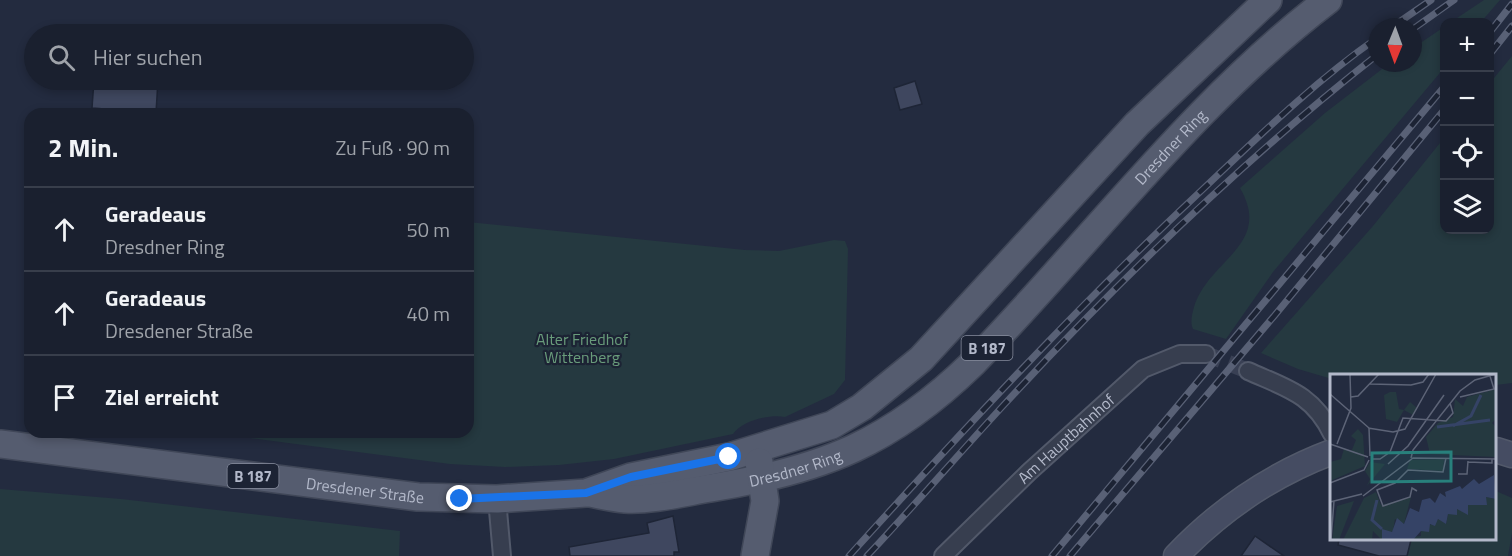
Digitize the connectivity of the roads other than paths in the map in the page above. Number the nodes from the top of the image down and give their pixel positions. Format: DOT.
graph roads {
  1 [pos="1268,0"];
  2 [pos="1328,0"];
  3 [pos="1206,354"];
  4 [pos="1248,371"];
  5 [pos="1330,430"];
  6 [pos="0,444"];
  7 [pos="757,449"];
  8 [pos="1497,450"];
  9 [pos="1330,453"];
  10 [pos="1512,455"];
  11 [pos="762,479"];
  12 [pos="586,493"];
  13 [pos="497,499"];
  14 [pos="502,556"];
  15 [pos="755,556"];
  16 [pos="943,556"];
  17 [pos="1176,556"];
  1 -- 7 [label="main road, Dresdner Ring / B 187"];
  2 -- 11 [label="main road, Dresdner Ring / B 187"];
  3 -- 16 [label="street, Am Hauptbahnhof"];
  4 -- 5 [label="street"];
  6 -- 13 [label="main road, Dresdener Straße / B 187"];
  7 -- 11 [label="main road"];
  7 -- 12 [label="main road, Dresdner Ring / B 187"];
  8 -- 10 [label="street"];
  9 -- 17 [label="street"];
  11 -- 12 [label="main road, Dresdner Ring / B 187"];
  11 -- 15 [label="main road"];
  12 -- 13 [label="main road, Dresdener Straße / B 187"];
  13 -- 14 [label="street"];
}
